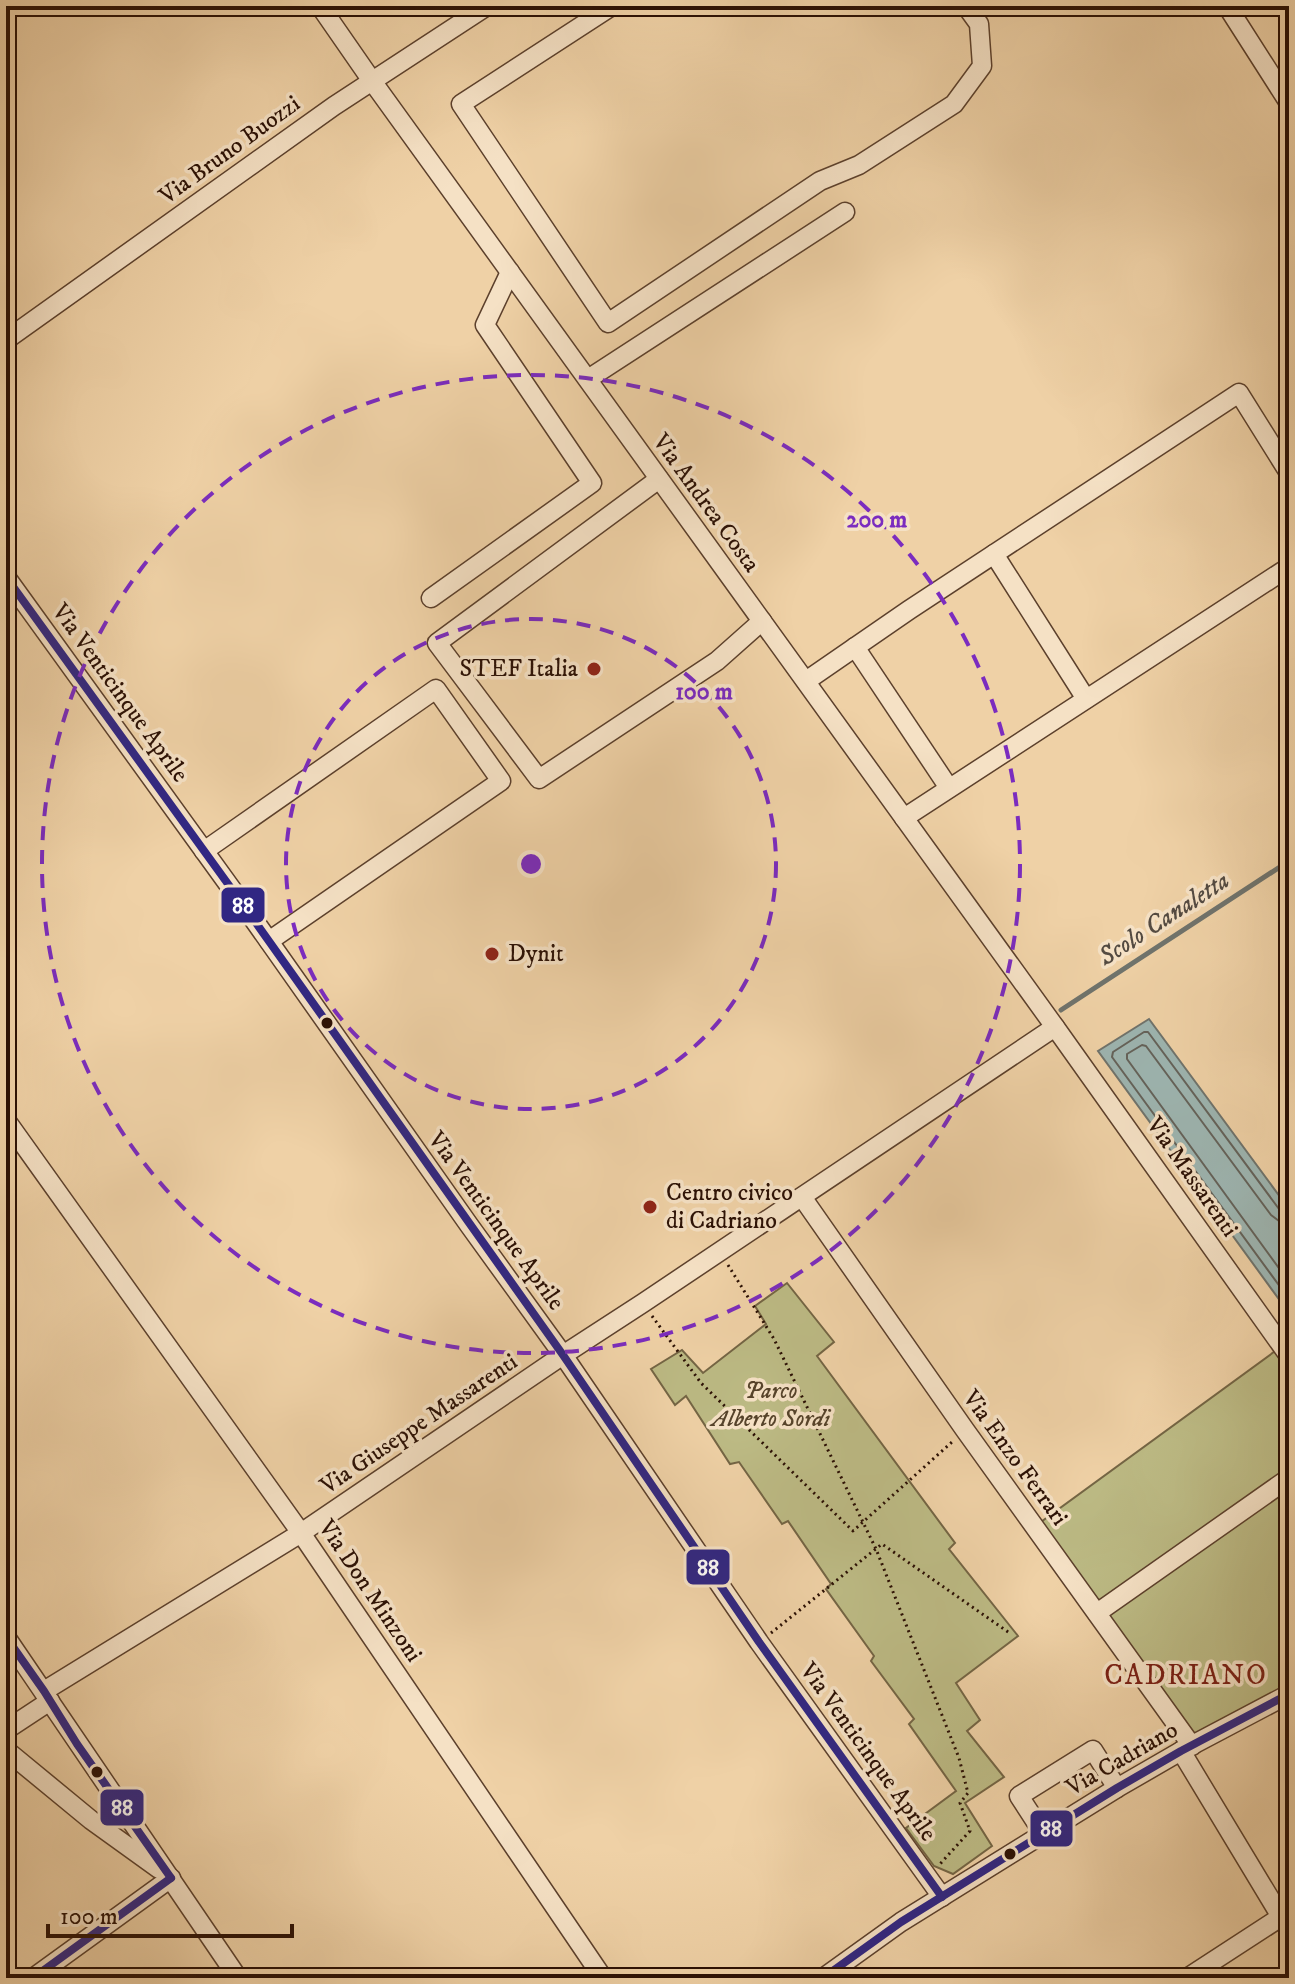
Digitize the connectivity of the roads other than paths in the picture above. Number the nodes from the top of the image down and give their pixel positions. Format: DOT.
graph roads {
  1 [pos="320,6"];
  2 [pos="487,6"];
  3 [pos="612,6"];
  4 [pos="966,6"];
  5 [pos="1227,6"];
  6 [pos="372,81"];
  7 [pos="1289,103"];
  8 [pos="845,212"];
  9 [pos="510,272"];
  10 [pos="6,340"];
  11 [pos="588,379"];
  12 [pos="1289,473"];
  13 [pos="659,479"];
  14 [pos="994,554"];
  15 [pos="1289,567"];
  16 [pos="6,577"];
  17 [pos="431,598"];
  18 [pos="762,621"];
  19 [pos="855,647"];
  20 [pos="806,681"];
  21 [pos="1086,699"];
  22 [pos="949,788"];
  23 [pos="904,818"];
  24 [pos="204,851"];
  25 [pos="269,941"];
  26 [pos="1055,1027"];
  27 [pos="6,1120"];
  28 [pos="802,1197"];
  29 [pos="563,1355"];
  30 [pos="1289,1356"];
  31 [pos="1289,1478"];
  32 [pos="301,1533"];
  33 [pos="1097,1613"];
  34 [pos="6,1637"];
  35 [pos="1289,1694"];
  36 [pos="47,1696"];
  37 [pos="6,1730"];
  38 [pos="1187,1748"];
  39 [pos="6,1750"];
  40 [pos="1117,1788"];
  41 [pos="1043,1833"];
  42 [pos="171,1878"];
  43 [pos="942,1897"];
  44 [pos="1285,1923"];
  45 [pos="33,1978"];
  46 [pos="238,1978"];
  47 [pos="603,1978"];
  48 [pos="823,1978"];
  49 [pos="1187,1978"];
  1 -- 6 [label="street, Via Andrea Costa"];
  2 -- 6 [label="street, Via Bruno Buozzi"];
  3 -- 4 [label="street"];
  5 -- 7 [label="street"];
  6 -- 9 [label="street, Via Andrea Costa"];
  6 -- 10 [label="street, Via Bruno Buozzi"];
  8 -- 11 [label="street"];
  9 -- 11 [label="street, Via Andrea Costa"];
  9 -- 17 [label="street"];
  11 -- 13 [label="street, Via Andrea Costa"];
  12 -- 14 [label="street"];
  13 -- 18 [label="street, Via Andrea Costa"];
  13 -- 18 [label="street"];
  14 -- 19 [label="street"];
  14 -- 21 [label="street"];
  15 -- 21 [label="street"];
  16 -- 24 [label="street, Via Venticinque Aprile"];
  18 -- 20 [label="street, Via Andrea Costa"];
  19 -- 20 [label="street"];
  19 -- 22 [label="street"];
  20 -- 23 [label="street, Via Andrea Costa"];
  21 -- 22 [label="street"];
  22 -- 23 [label="street"];
  23 -- 26 [label="street, Via Andrea Costa"];
  24 -- 25 [label="street, Via Venticinque Aprile"];
  24 -- 25 [label="street"];
  25 -- 29 [label="street, Via Venticinque Aprile"];
  26 -- 28 [label="street, Via Giuseppe Massarenti"];
  26 -- 30 [label="street, Via Massarenti"];
  27 -- 32 [label="street, Via Don Minzoni"];
  28 -- 29 [label="street, Via Giuseppe Massarenti"];
  28 -- 33 [label="street, Via Enzo Ferrari"];
  29 -- 32 [label="street, Via Giuseppe Massarenti"];
  29 -- 43 [label="street, Via Venticinque Aprile"];
  31 -- 33 [label="street"];
  32 -- 36 [label="street, Via Giuseppe Massarenti"];
  32 -- 47 [label="street, Via Don Minzoni"];
  33 -- 38 [label="street, Via Enzo Ferrari"];
  34 -- 36 [label="street"];
  35 -- 38 [label="street, Via Cadriano"];
  36 -- 37 [label="street, Via Giuseppe Massarenti"];
  36 -- 42 [label="street"];
  38 -- 40 [label="street, Via Cadriano"];
  38 -- 44 [label="street, Via Enzo Ferrari"];
  39 -- 42 [label="street"];
  40 -- 41 [label="street, Via Cadriano"];
  40 -- 41 [label="street"];
  41 -- 43 [label="street, Via Cadriano"];
  42 -- 45 [label="street"];
  42 -- 46 [label="street"];
  43 -- 48 [label="street, Via Cadriano"];
  44 -- 49 [label="street"];
}
